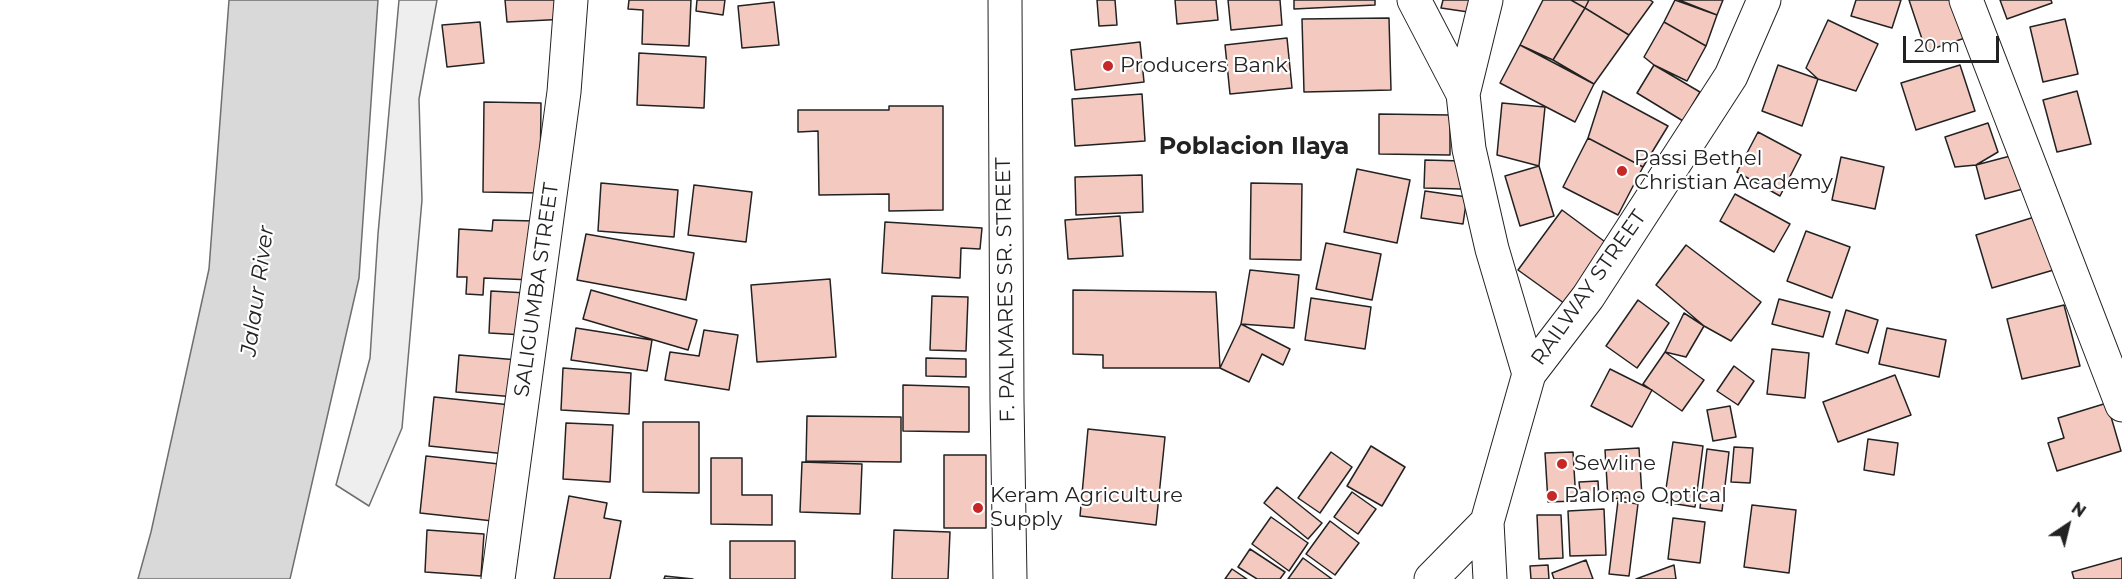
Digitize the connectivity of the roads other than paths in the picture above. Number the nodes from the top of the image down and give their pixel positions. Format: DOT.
graph roads {
  1 [pos="572,0"];
  2 [pos="1005,0"];
  3 [pos="1414,0"];
  4 [pos="1486,0"];
  5 [pos="1764,0"];
  6 [pos="1966,0"];
  7 [pos="1463,94"];
  8 [pos="1529,374"];
  9 [pos="2122,405"];
  10 [pos="1487,522"];
  11 [pos="498,579"];
  12 [pos="1010,579"];
  13 [pos="1431,579"];
  14 [pos="1490,579"];
  1 -- 11 [label="street, SALIGUMBA STREET"];
  2 -- 12 [label="street, F. PALMARES SR. STREET"];
  3 -- 7 [label="street"];
  4 -- 7 [label="street"];
  5 -- 8 [label="street, RAILWAY STREET"];
  6 -- 9 [label="street"];
  7 -- 8 [label="street"];
  8 -- 10 [label="street, RAILWAY STREET"];
  10 -- 13 [label="street, RAILWAY STREET"];
  10 -- 14 [label="street"];
}
